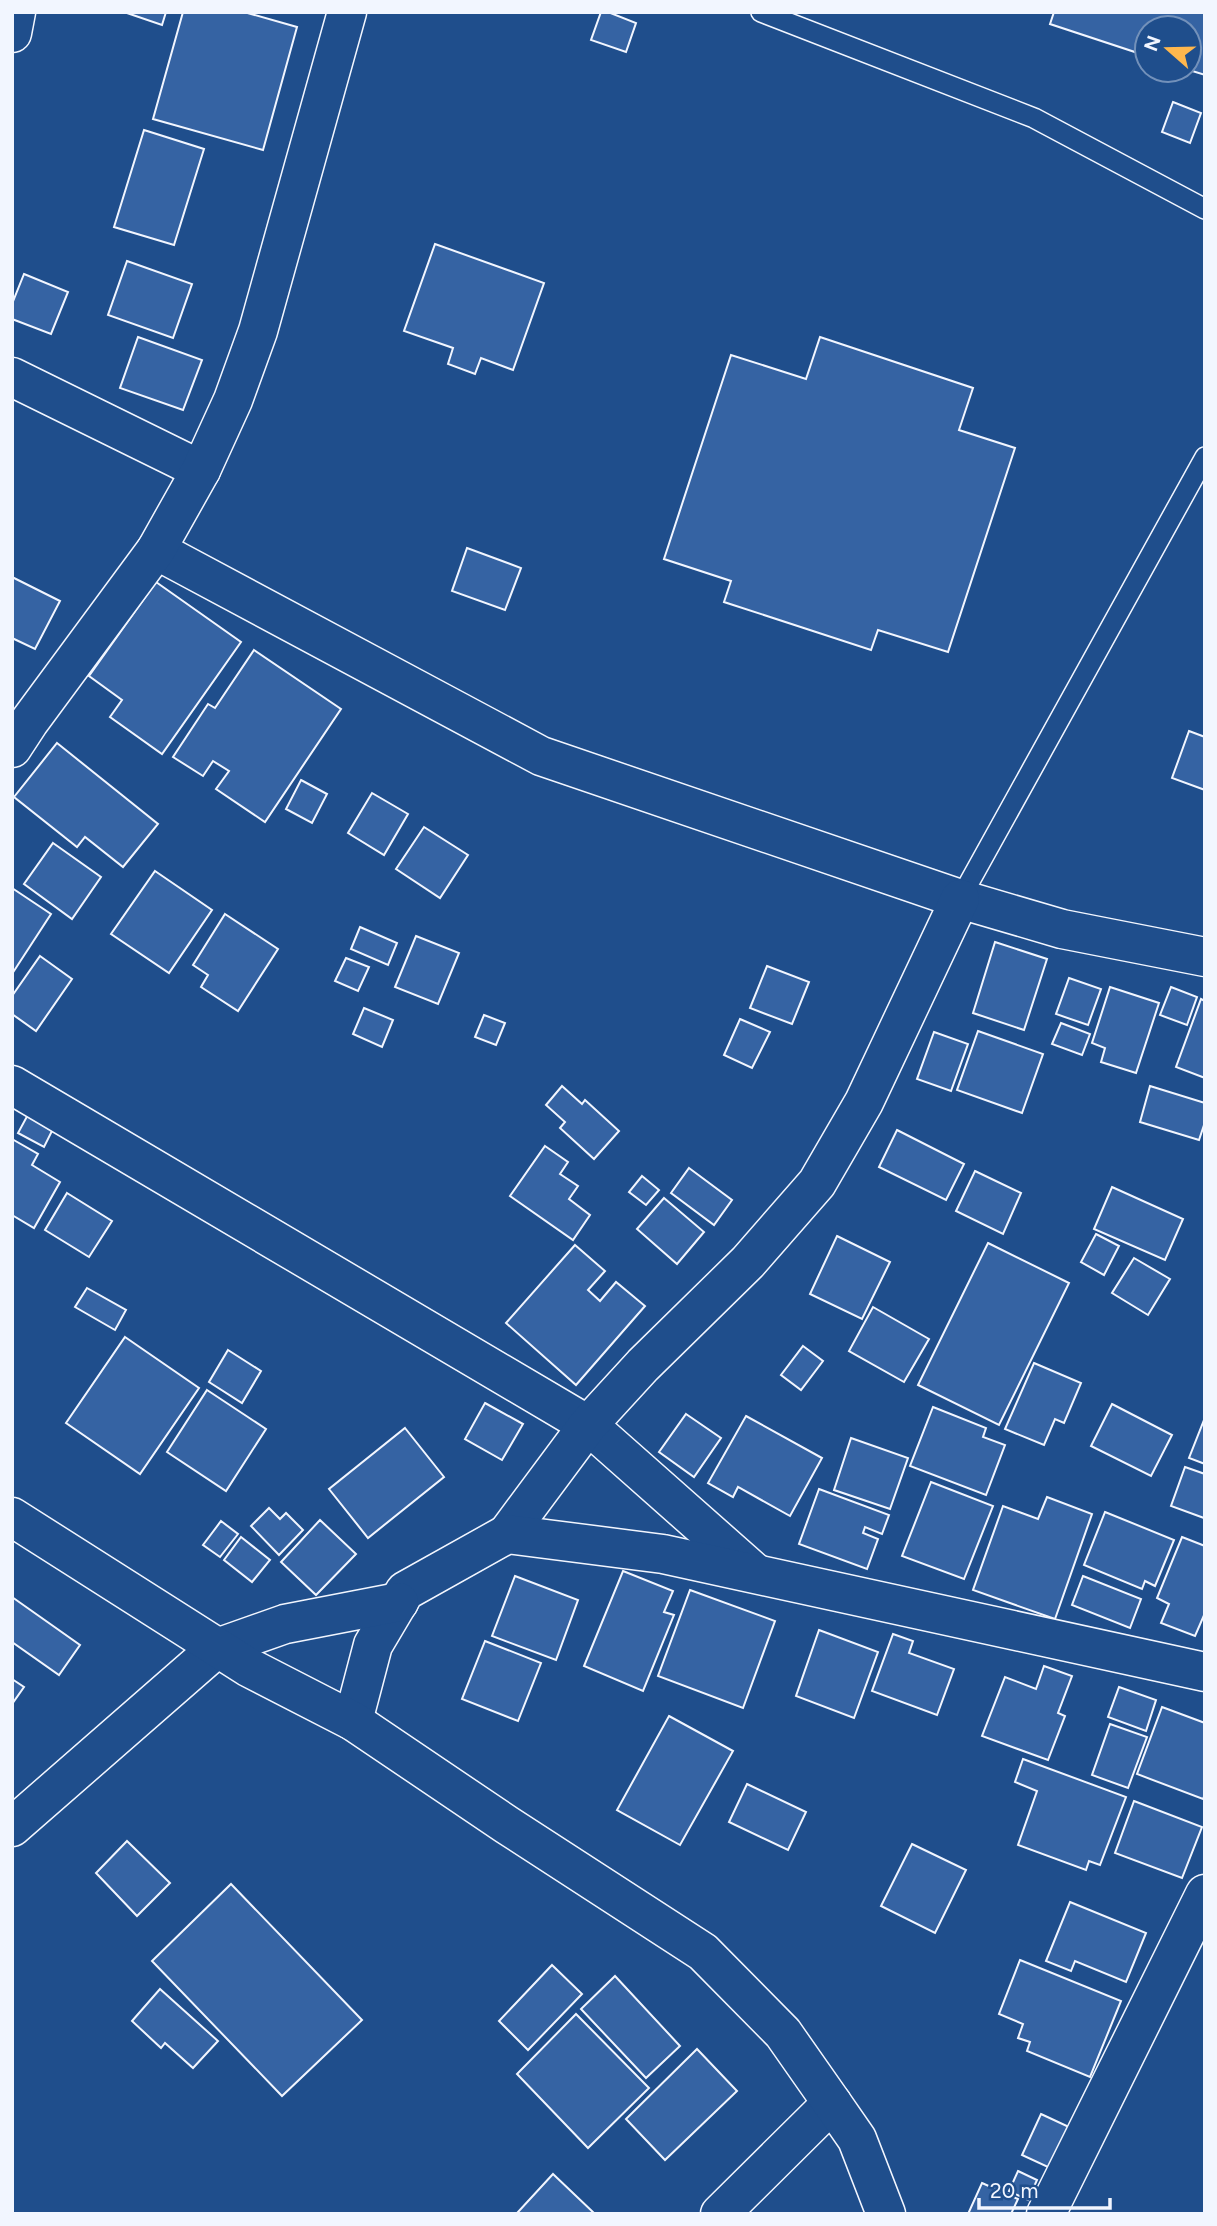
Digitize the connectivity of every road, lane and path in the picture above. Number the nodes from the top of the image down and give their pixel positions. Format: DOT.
graph roads {
  1 [pos="16,12"];
  2 [pos="347,12"];
  3 [pos="761,12"];
  4 [pos="12,33"];
  5 [pos="1205,209"];
  6 [pos="12,377"];
  7 [pos="1205,457"];
  8 [pos="201,470"];
  9 [pos="156,550"];
  10 [pos="18,728"];
  11 [pos="960,899"];
  12 [pos="1205,957"];
  13 [pos="12,1086"];
  14 [pos="588,1425"];
  15 [pos="12,1517"];
  16 [pos="508,1534"];
  17 [pos="755,1573"];
  18 [pos="399,1602"];
  19 [pos="217,1648"];
  20 [pos="1205,1672"];
  21 [pos="354,1721"];
  22 [pos="12,1827"];
  23 [pos="1205,1894"];
  24 [pos="832,2103"];
  25 [pos="720,2214"];
  26 [pos="886,2214"];
  27 [pos="1046,2214"];
  1 -- 4 [label="street"];
  2 -- 8 [label="street"];
  3 -- 5 [label="lane"];
  6 -- 8 [label="street"];
  7 -- 11 [label="lane"];
  8 -- 9 [label="street"];
  9 -- 10 [label="street"];
  9 -- 11 [label="street"];
  11 -- 12 [label="street"];
  11 -- 14 [label="street"];
  13 -- 14 [label="street"];
  14 -- 16 [label="street"];
  14 -- 17 [label="street"];
  15 -- 19 [label="street"];
  16 -- 17 [label="street"];
  16 -- 18 [label="street"];
  17 -- 20 [label="street"];
  18 -- 19 [label="street"];
  18 -- 21 [label="street"];
  19 -- 21 [label="street"];
  19 -- 22 [label="street"];
  21 -- 24 [label="street"];
  23 -- 27 [label="street"];
  24 -- 25 [label="street"];
  24 -- 26 [label="street"];
}
